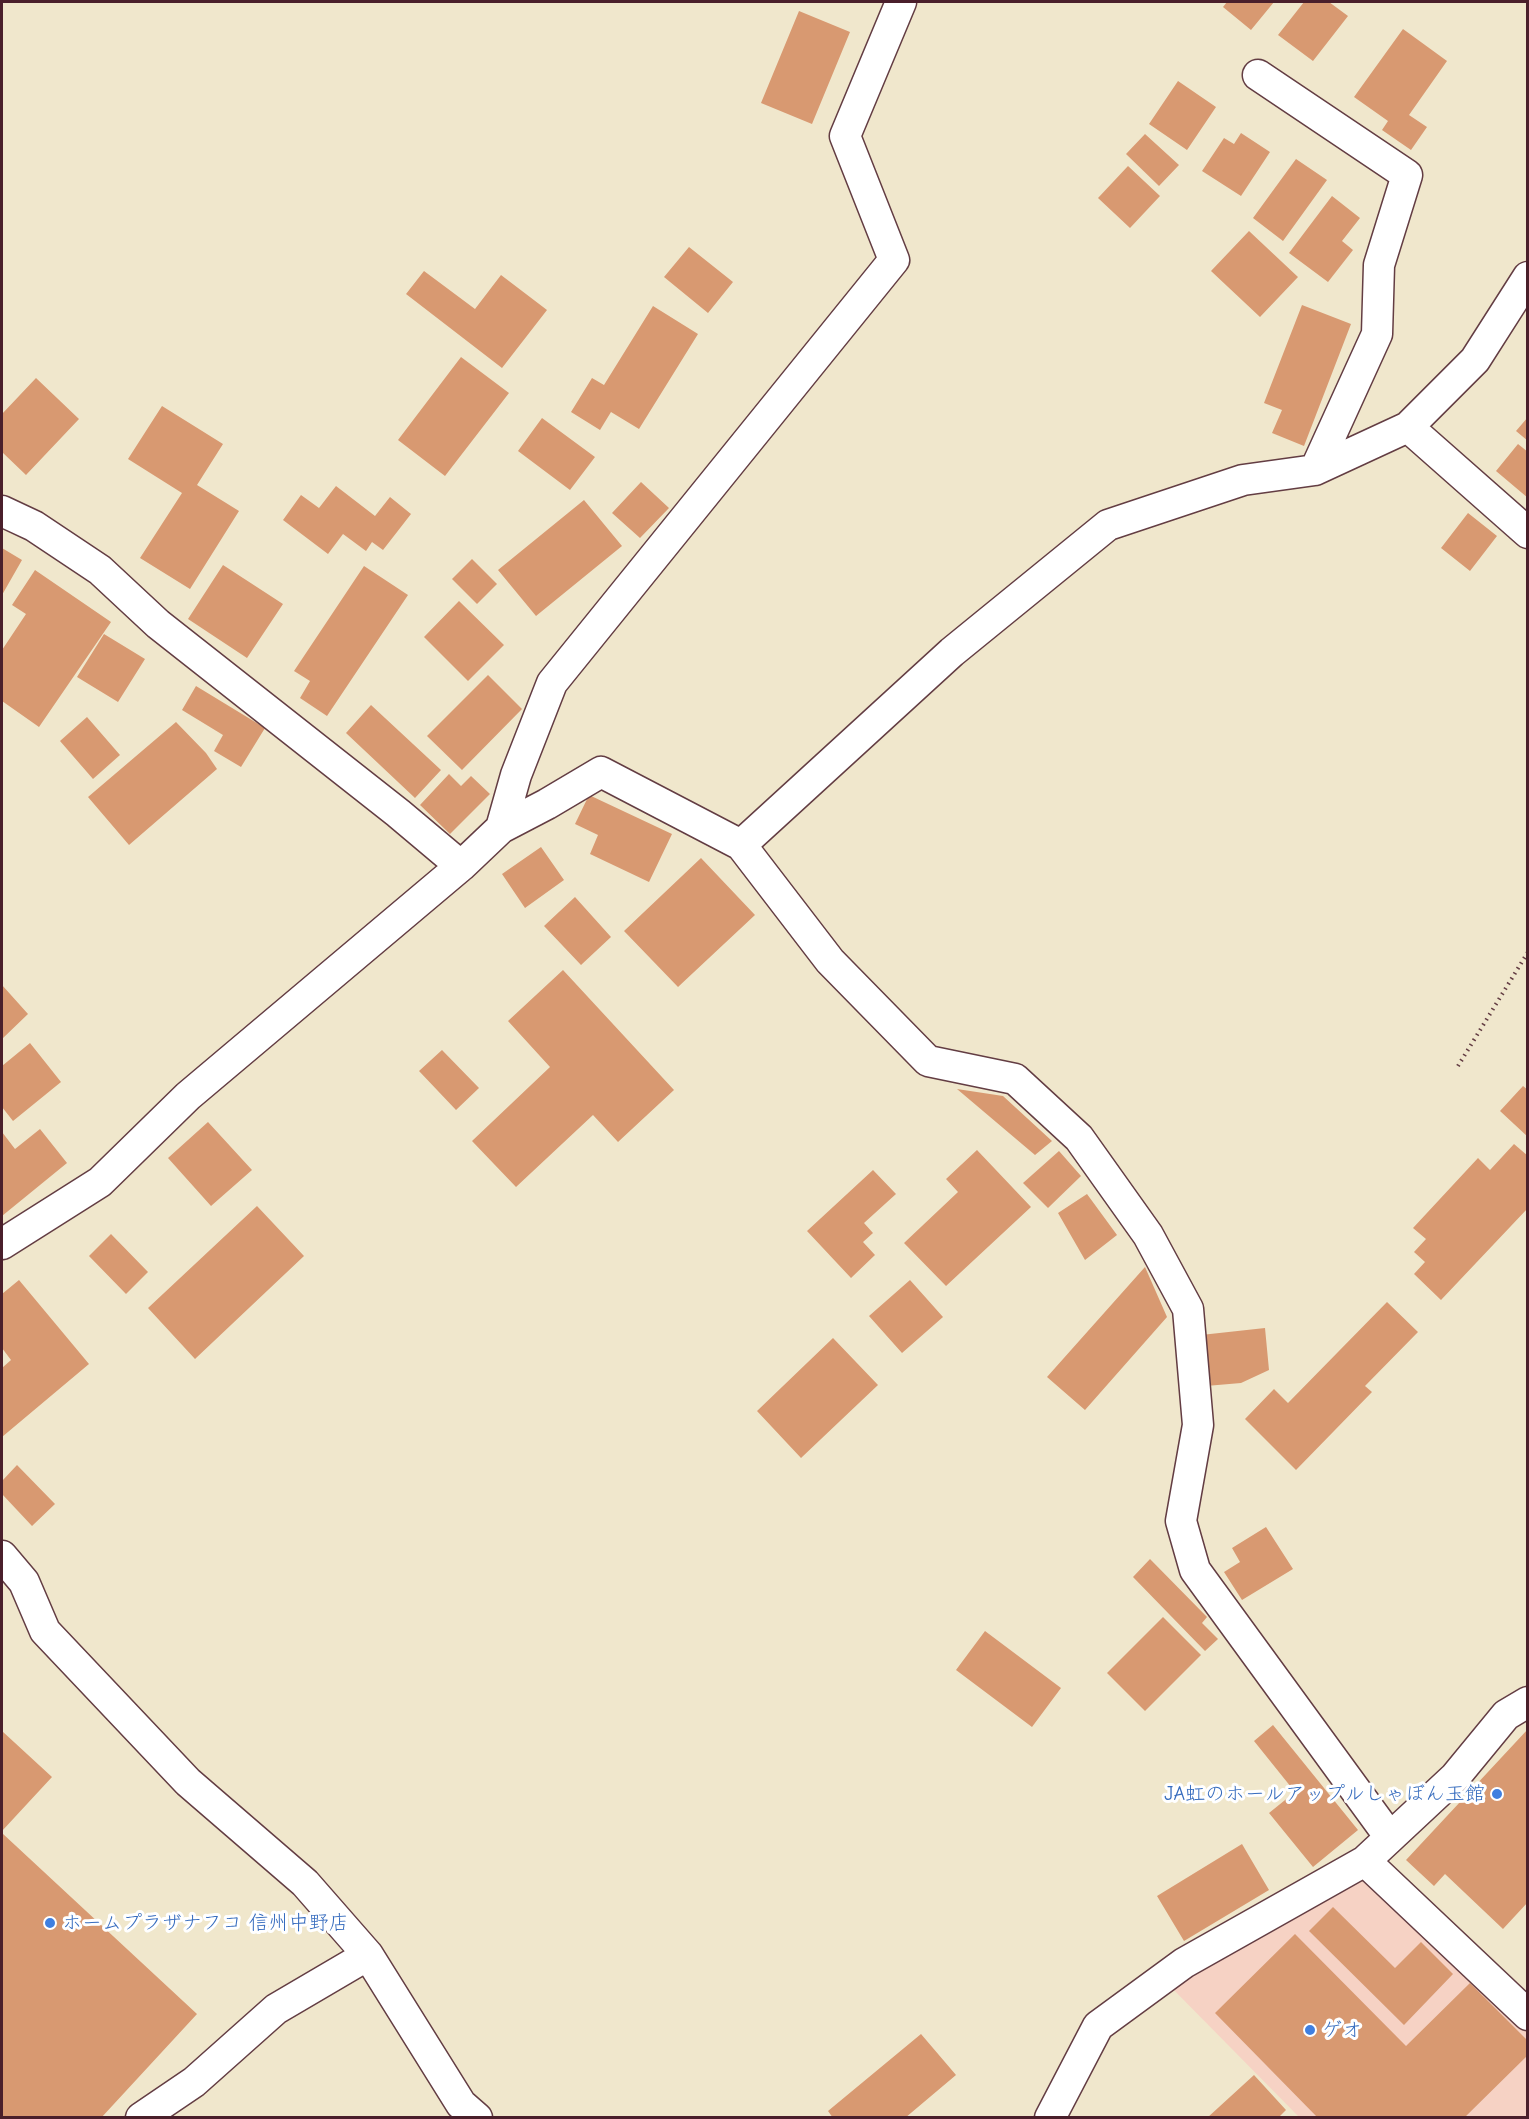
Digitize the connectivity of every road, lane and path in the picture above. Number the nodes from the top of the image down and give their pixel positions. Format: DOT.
graph roads {
  1 [pos="901,2"];
  2 [pos="1258,75"];
  3 [pos="1527,277"];
  4 [pos="1408,427"];
  5 [pos="1315,470"];
  6 [pos="2,511"];
  7 [pos="1527,533"];
  8 [pos="501,828"];
  9 [pos="741,845"];
  10 [pos="461,866"];
  11 [pos="1527,952"];
  12 [pos="1458,1066"];
  13 [pos="2,1244"];
  14 [pos="2,1556"];
  15 [pos="1527,1702"];
  16 [pos="1389,1836"];
  17 [pos="1365,1861"];
  18 [pos="368,1955"];
  19 [pos="1527,2014"];
  20 [pos="141,2118"];
  21 [pos="477,2118"];
  22 [pos="1050,2118"];
  1 -- 8 [label="street"];
  2 -- 5 [label="street"];
  3 -- 4 [label="street"];
  4 -- 5 [label="street"];
  4 -- 7 [label="street"];
  5 -- 9 [label="street"];
  6 -- 10 [label="street"];
  8 -- 9 [label="street"];
  8 -- 10 [label="street"];
  9 -- 16 [label="street"];
  10 -- 13 [label="street"];
  11 -- 12 [label="path"];
  14 -- 18 [label="street"];
  15 -- 16 [label="street"];
  16 -- 17 [label="street"];
  17 -- 19 [label="street"];
  17 -- 22 [label="street"];
  18 -- 20 [label="street"];
  18 -- 21 [label="street"];
}
